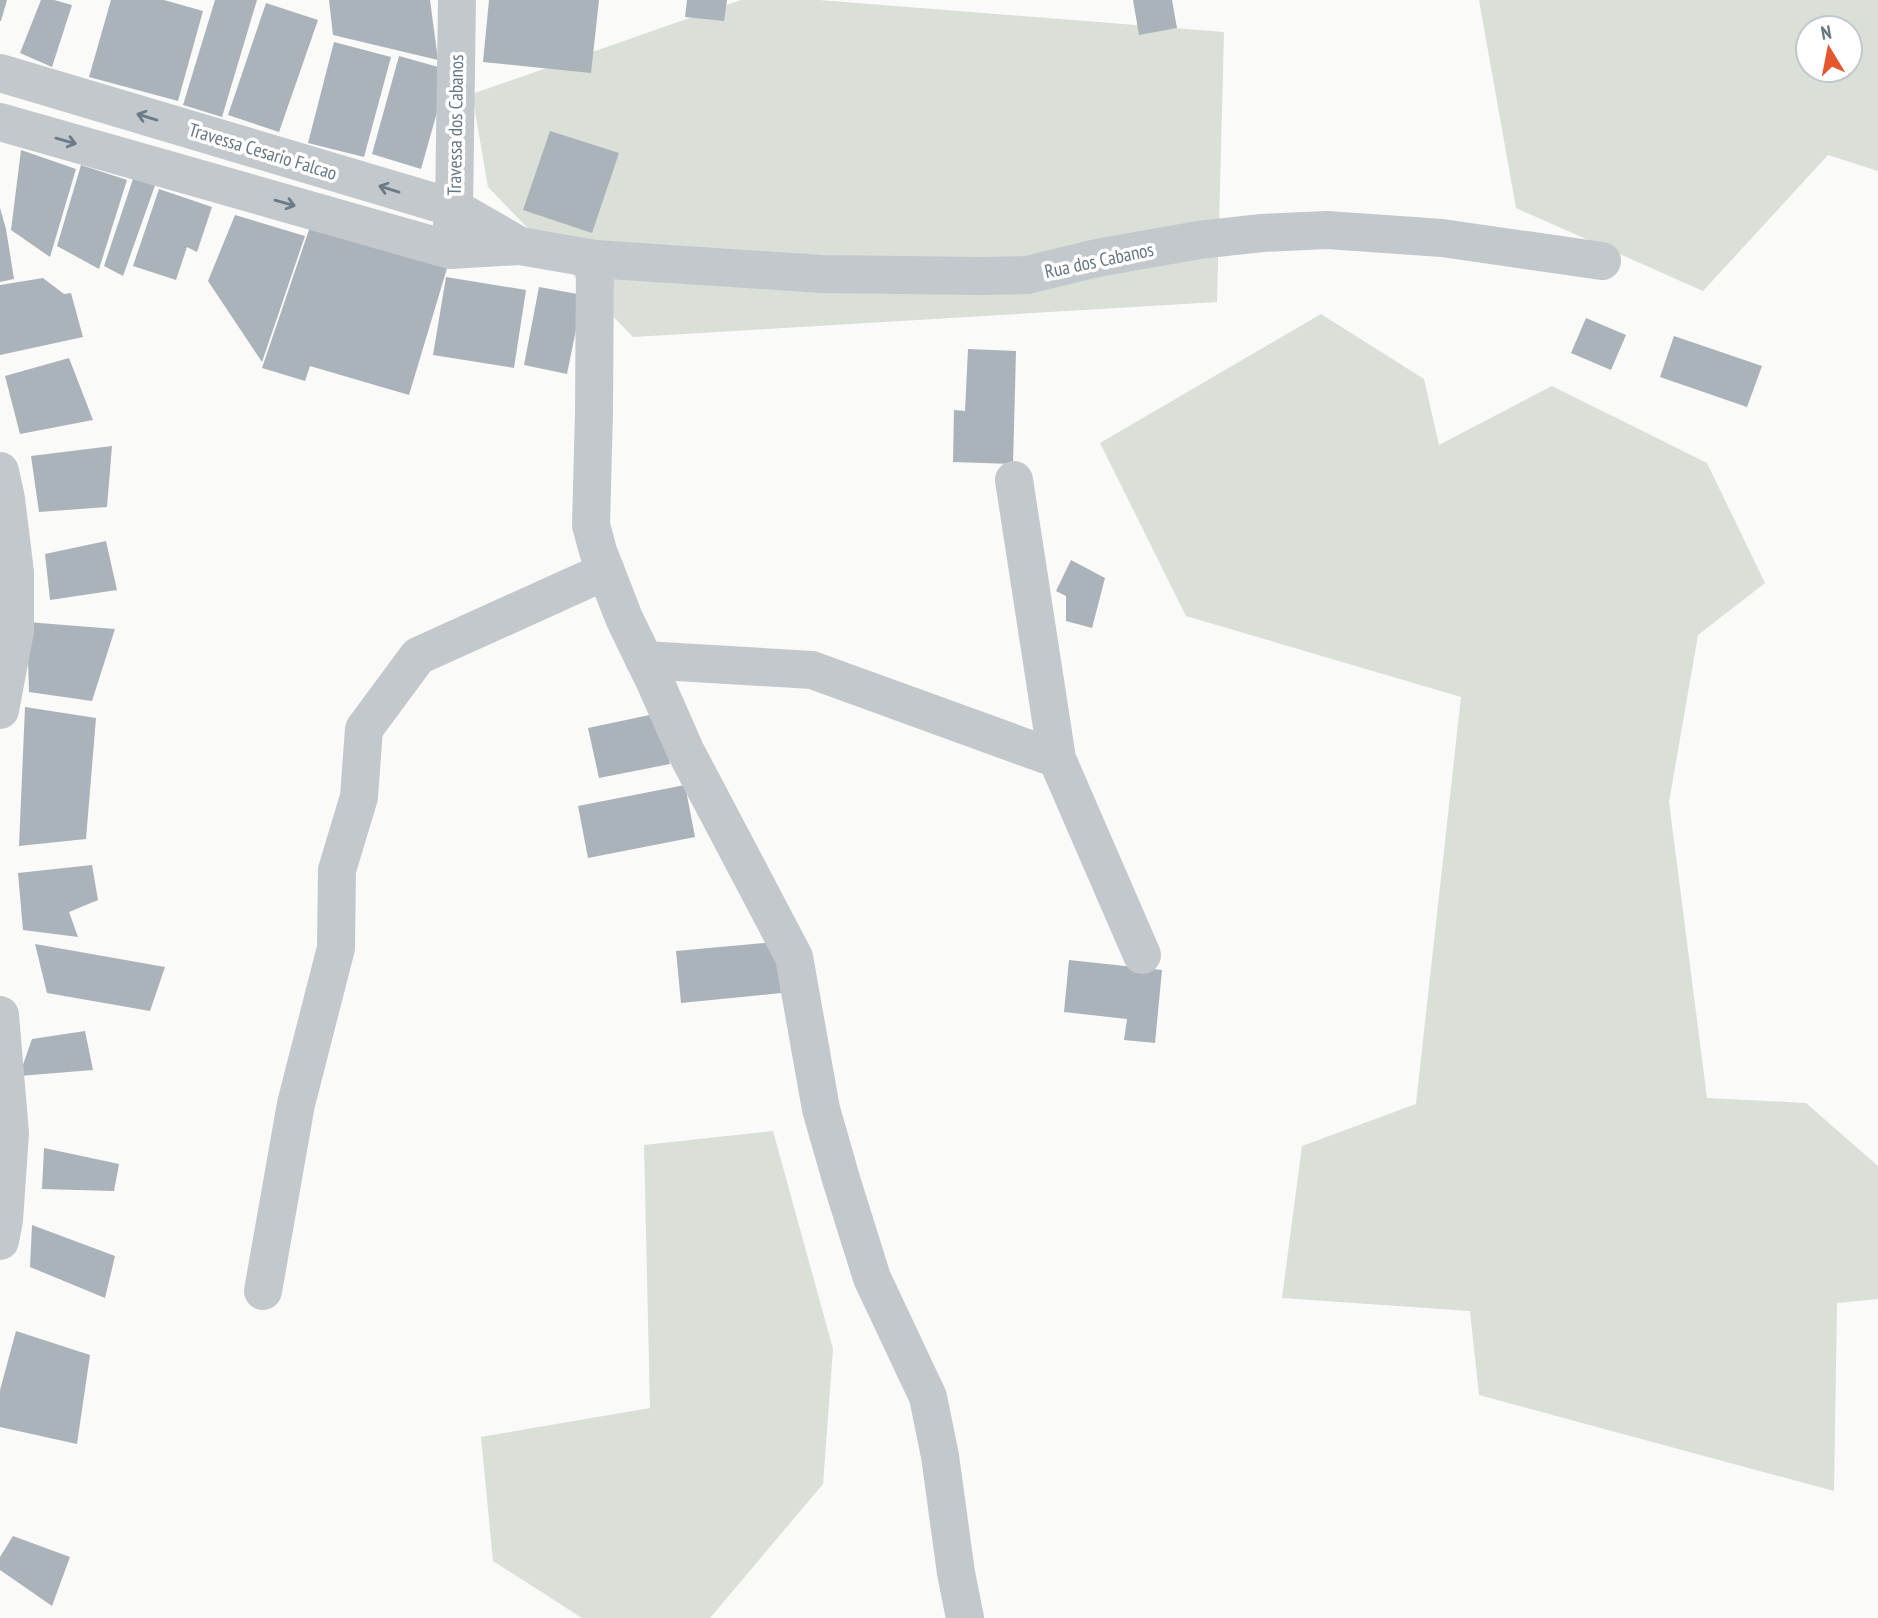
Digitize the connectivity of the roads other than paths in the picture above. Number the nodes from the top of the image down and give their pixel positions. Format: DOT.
graph roads {
  1 [pos="457,0"];
  2 [pos="0,73"];
  3 [pos="0,122"];
  4 [pos="454,208"];
  5 [pos="520,246"];
  6 [pos="450,250"];
  7 [pos="595,259"];
  8 [pos="1602,261"];
  9 [pos="0,471"];
  10 [pos="1014,480"];
  11 [pos="606,571"];
  12 [pos="644,660"];
  13 [pos="0,710"];
  14 [pos="1057,759"];
  15 [pos="1142,955"];
  16 [pos="0,1015"];
  17 [pos="0,1241"];
  18 [pos="263,1291"];
  19 [pos="965,1618"];
  1 -- 4 [label="street, Travessa dos Cabanos"];
  4 -- 2 [label="street, Travessa Cesario Falcao, one-way"];
  3 -- 6 [label="street, Travessa Cesario Falcao, one-way"];
  4 -- 5 [label="street, Travessa Cesario Falcao"];
  4 -- 6 [label="street, Travessa dos Cabanos"];
  5 -- 6 [label="street, Travessa Cesario Falcao"];
  5 -- 7 [label="street, Travessa Cesario Falcao"];
  7 -- 8 [label="street, Rua dos Cabanos"];
  7 -- 11 [label="street"];
  9 -- 13 [label="street"];
  10 -- 14 [label="street"];
  11 -- 12 [label="street"];
  11 -- 18 [label="street"];
  12 -- 14 [label="street"];
  12 -- 19 [label="street"];
  14 -- 15 [label="street"];
  16 -- 17 [label="street"];
}
